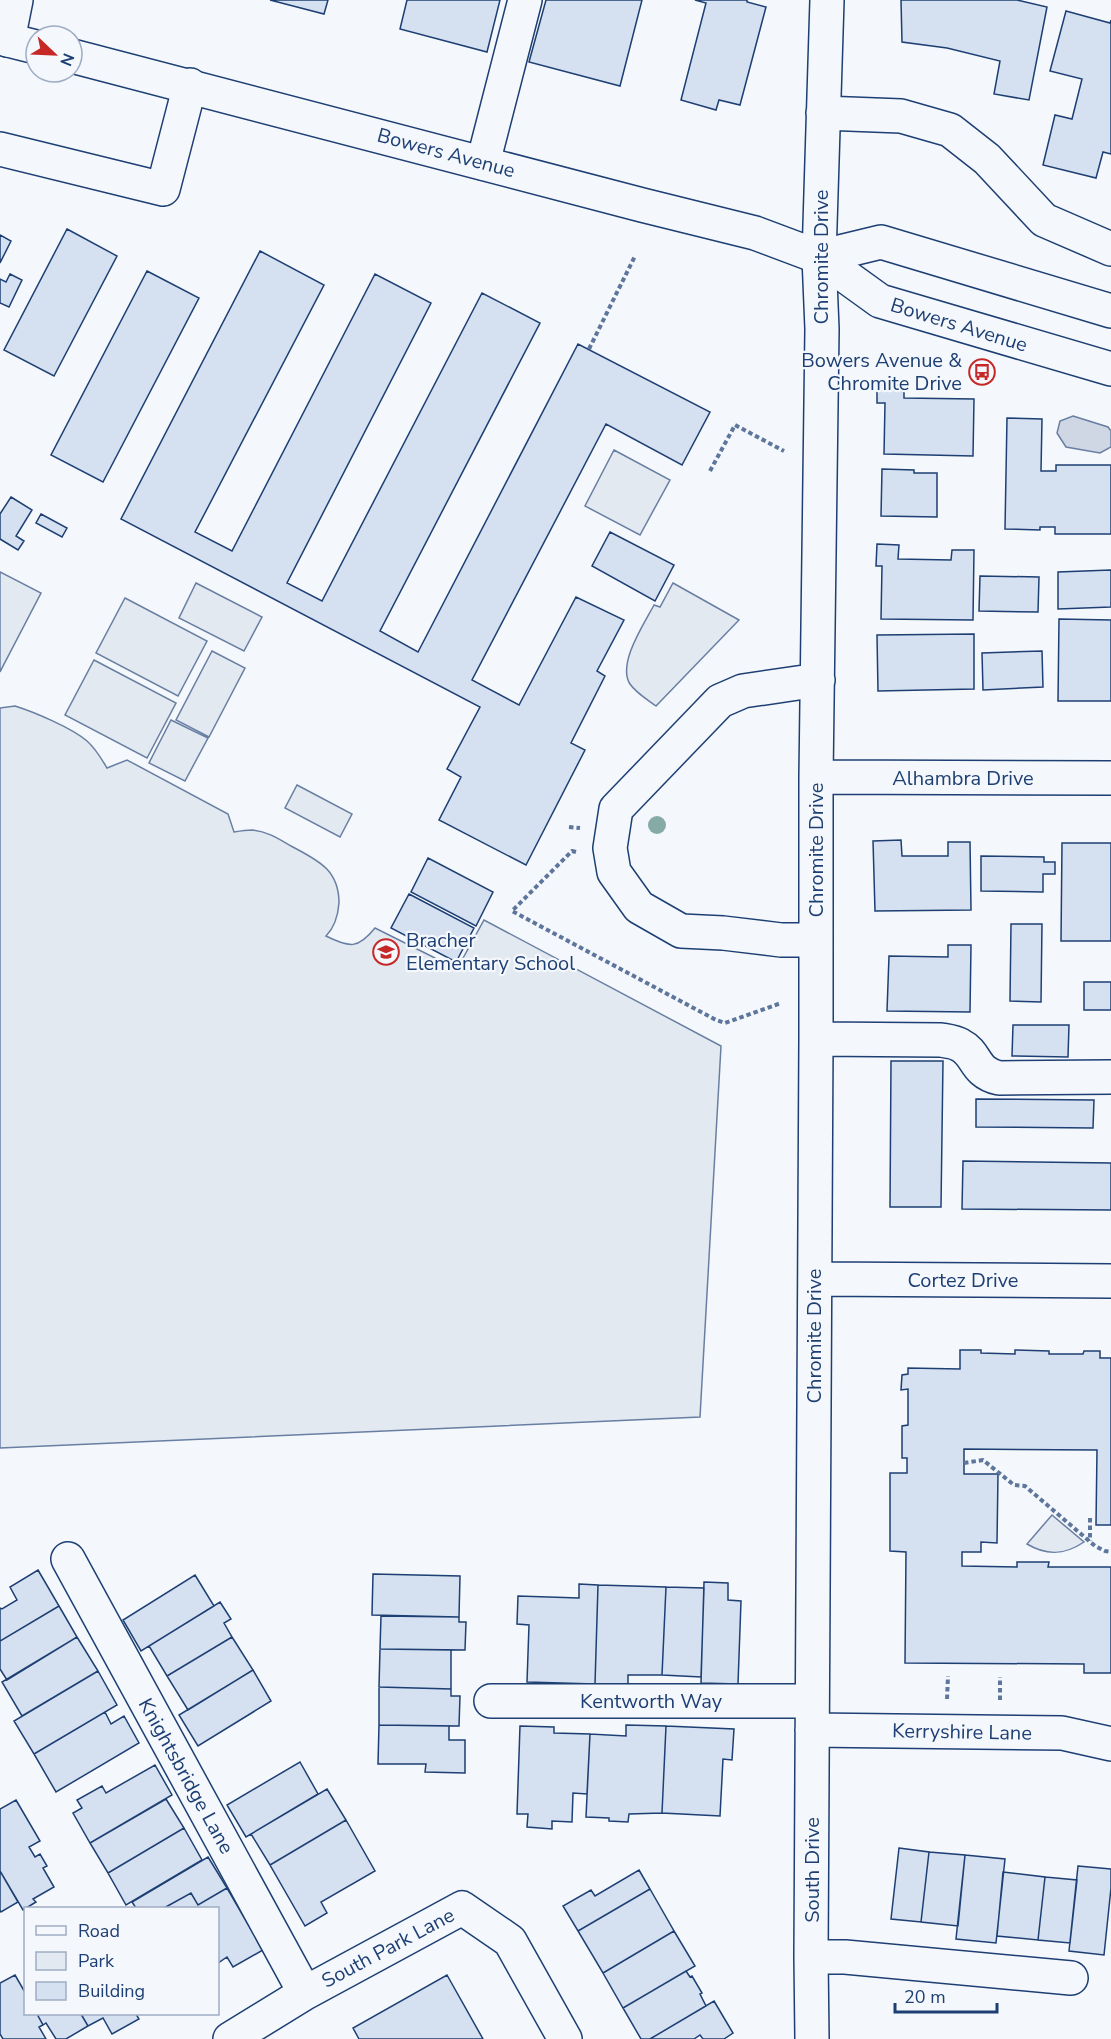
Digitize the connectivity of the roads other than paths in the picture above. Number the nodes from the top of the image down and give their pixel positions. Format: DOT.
graph roads {
  1 [pos="16,0"];
  2 [pos="525,0"];
  3 [pos="827,0"];
  4 [pos="15,42"];
  5 [pos="84,59"];
  6 [pos="190,85"];
  7 [pos="823,113"];
  8 [pos="0,149"];
  9 [pos="483,163"];
  10 [pos="1111,249"];
  11 [pos="819,257"];
  12 [pos="1111,311"];
  13 [pos="1111,369"];
  14 [pos="818,680"];
  15 [pos="816,777"];
  16 [pos="1111,778"];
  17 [pos="816,940"];
  18 [pos="816,1039"];
  19 [pos="1111,1077"];
  20 [pos="814,1280"];
  21 [pos="1111,1281"];
  22 [pos="68,1559"];
  23 [pos="490,1701"];
  24 [pos="812,1716"];
  25 [pos="1111,1744"];
  26 [pos="811,1958"];
  27 [pos="1071,1978"];
  28 [pos="305,1993"];
  29 [pos="230,2039"];
  30 [pos="565,2039"];
  31 [pos="812,2039"];
  1 -- 4 [label="street"];
  2 -- 9 [label="street"];
  3 -- 7 [label="street, Chromite Drive"];
  5 -- 6 [label="street, Bowers Avenue"];
  6 -- 8 [label="street"];
  6 -- 9 [label="street, Bowers Avenue"];
  7 -- 10 [label="street"];
  7 -- 11 [label="street, Chromite Drive"];
  9 -- 11 [label="street, Bowers Avenue"];
  11 -- 12 [label="street"];
  11 -- 13 [label="street, Bowers Avenue"];
  11 -- 14 [label="street, Chromite Drive"];
  14 -- 15 [label="street, Chromite Drive"];
  14 -- 17 [label="street"];
  15 -- 16 [label="street, Alhambra Drive"];
  15 -- 17 [label="street, Chromite Drive"];
  17 -- 18 [label="street, Chromite Drive"];
  18 -- 19 [label="street"];
  18 -- 20 [label="street, Chromite Drive"];
  20 -- 21 [label="street, Cortez Drive"];
  20 -- 24 [label="street, Chromite Drive"];
  22 -- 28 [label="street, Knightsbridge Lane"];
  23 -- 24 [label="street, Kentworth Way"];
  24 -- 25 [label="street, Kerryshire Lane"];
  24 -- 26 [label="street, South Drive"];
  26 -- 27 [label="street"];
  26 -- 31 [label="street, South Drive"];
  28 -- 29 [label="street, South Park Lane"];
  28 -- 30 [label="street, South Park Lane"];
}
